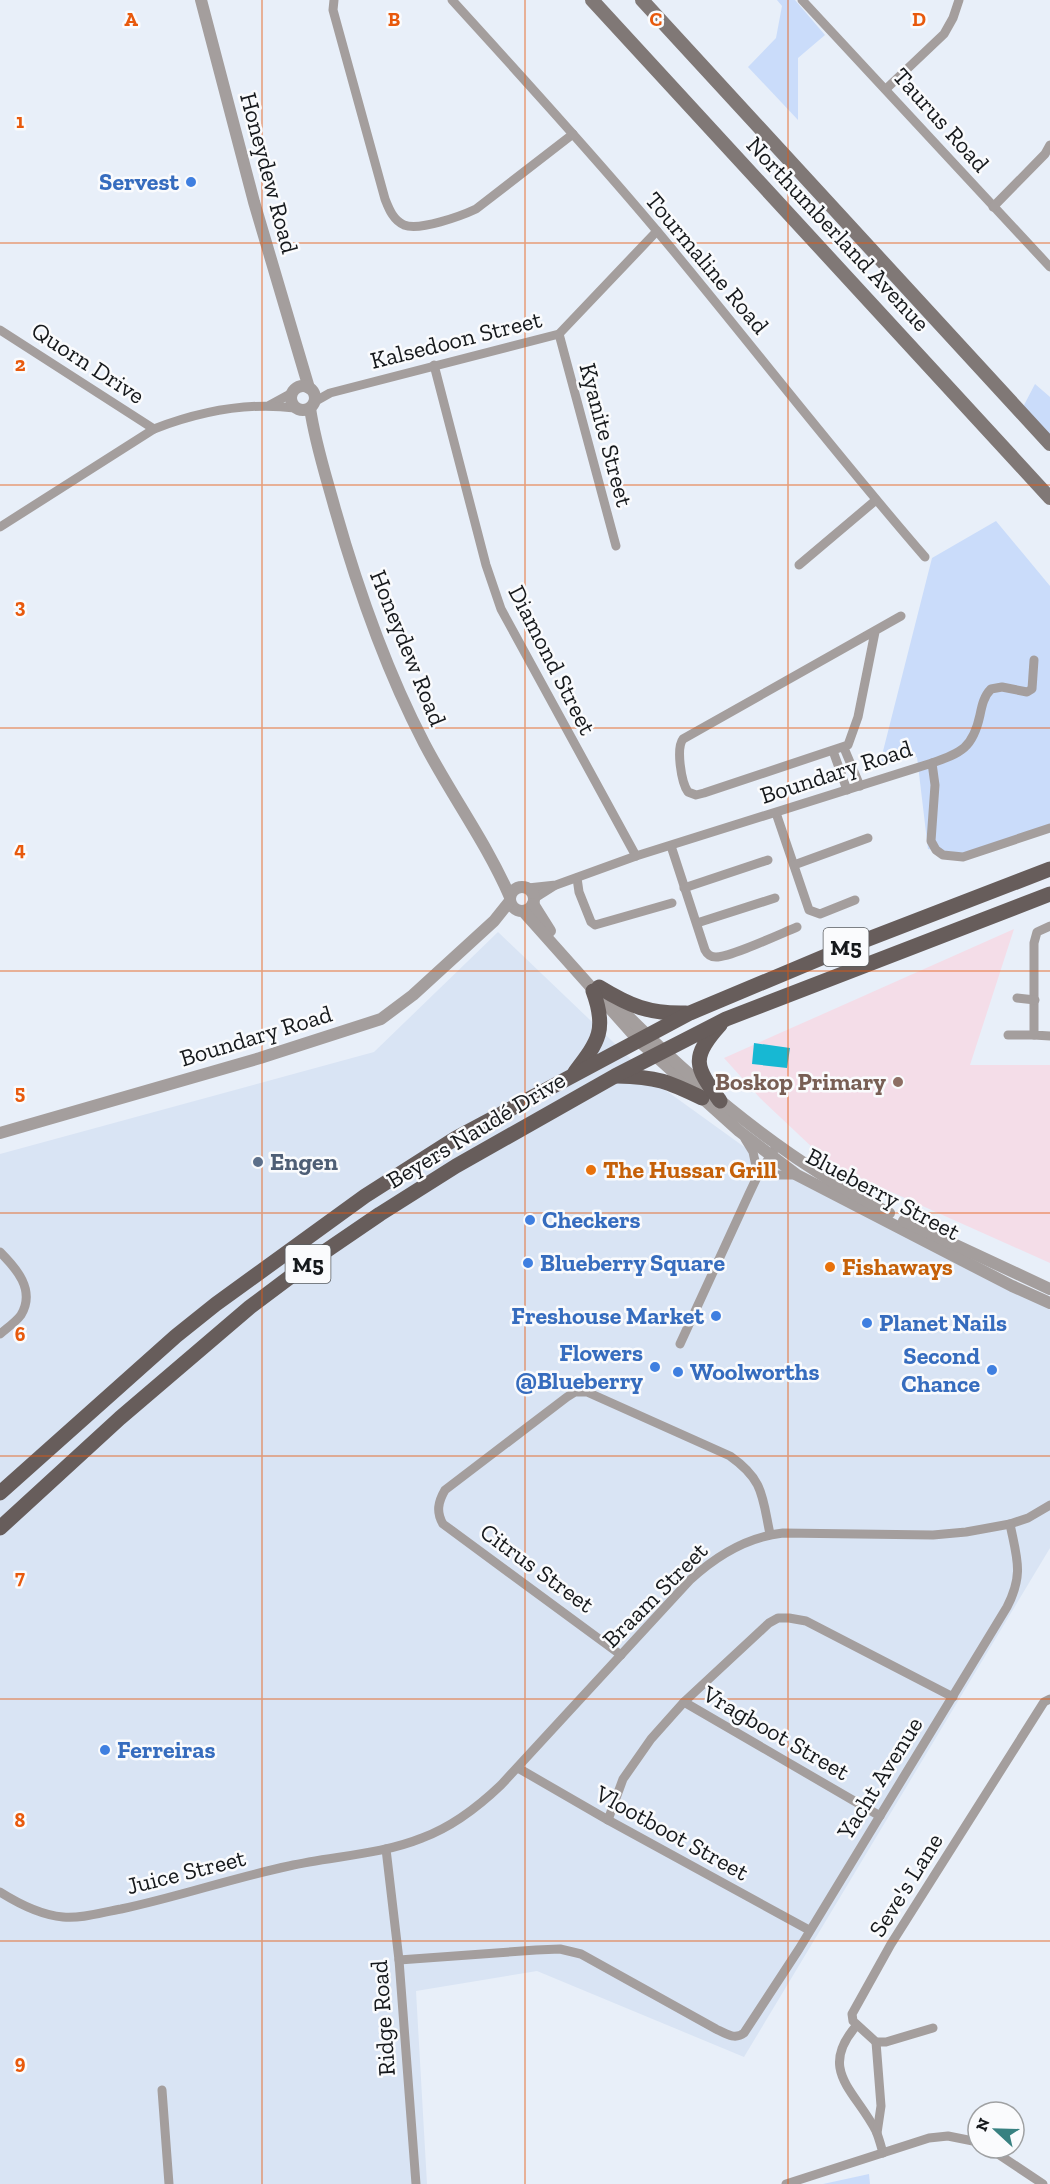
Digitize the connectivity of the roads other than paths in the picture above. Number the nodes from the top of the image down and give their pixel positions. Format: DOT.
graph roads {
  1 [pos="201,0"];
  2 [pos="334,0"];
  3 [pos="452,0"];
  4 [pos="592,0"];
  5 [pos="642,0"];
  6 [pos="802,0"];
  7 [pos="959,0"];
  8 [pos="886,89"];
  9 [pos="573,134"];
  10 [pos="1050,145"];
  11 [pos="993,207"];
  12 [pos="657,231"];
  13 [pos="1050,267"];
  14 [pos="0,330"];
  15 [pos="559,334"];
  16 [pos="298,357"];
  17 [pos="434,365"];
  18 [pos="293,391"];
  19 [pos="306,401"];
  20 [pos="270,405"];
  21 [pos="154,429"];
  22 [pos="1050,444"];
  23 [pos="1050,498"];
  24 [pos="876,500"];
  25 [pos="0,527"];
  26 [pos="616,546"];
  27 [pos="926,557"];
  28 [pos="799,565"];
  29 [pos="901,616"];
  30 [pos="874,632"];
  31 [pos="1034,660"];
  32 [pos="844,748"];
  33 [pos="833,751"];
  34 [pos="932,764"];
  35 [pos="860,786"];
  36 [pos="847,790"];
  37 [pos="776,813"];
  38 [pos="1050,828"];
  39 [pos="868,838"];
  40 [pos="671,846"];
  41 [pos="636,856"];
  42 [pos="768,860"];
  43 [pos="495,862"];
  44 [pos="794,865"];
  45 [pos="1050,870"];
  46 [pos="577,878"];
  47 [pos="684,888"];
  48 [pos="1050,894"];
  49 [pos="775,898"];
  50 [pos="510,899"];
  51 [pos="527,900"];
  52 [pos="855,900"];
  53 [pos="672,903"];
  54 [pos="494,921"];
  55 [pos="697,924"];
  56 [pos="1050,926"];
  57 [pos="797,927"];
  58 [pos="596,989"];
  59 [pos="1017,998"];
  60 [pos="1035,1000"];
  61 [pos="690,1013"];
  62 [pos="726,1019"];
  63 [pos="1008,1035"];
  64 [pos="1034,1035"];
  65 [pos="1050,1036"];
  66 [pos="643,1038"];
  67 [pos="659,1052"];
  68 [pos="615,1076"];
  69 [pos="571,1077"];
  70 [pos="702,1098"];
  71 [pos="720,1101"];
  72 [pos="739,1131"];
  73 [pos="0,1133"];
  74 [pos="774,1149"];
  75 [pos="758,1175"];
  76 [pos="797,1175"];
  77 [pos="0,1252"];
  78 [pos="1050,1289"];
  79 [pos="1050,1303"];
  80 [pos="0,1334"];
  81 [pos="680,1344"];
  82 [pos="0,1493"];
  83 [pos="1050,1505"];
  84 [pos="1010,1524"];
  85 [pos="0,1528"];
  86 [pos="770,1534"];
  87 [pos="621,1655"];
  88 [pos="953,1697"];
  89 [pos="1050,1699"];
  90 [pos="684,1702"];
  91 [pos="518,1768"];
  92 [pos="880,1816"];
  93 [pos="608,1820"];
  94 [pos="386,1849"];
  95 [pos="0,1892"];
  96 [pos="809,1930"];
  97 [pos="399,1960"];
  98 [pos="857,2025"];
  99 [pos="933,2028"];
  100 [pos="876,2042"];
  101 [pos="162,2090"];
  102 [pos="877,2133"];
  103 [pos="966,2140"];
  104 [pos="883,2153"];
  105 [pos="1007,2160"];
  106 [pos="170,2184"];
  107 [pos="416,2184"];
  108 [pos="786,2184"];
  109 [pos="1043,2184"];
  1 -- 16 [label="street, Honeydew Road"];
  2 -- 9 [label="street"];
  3 -- 9 [label="street, Tourmaline Road"];
  4 -- 23 [label="main road, Northumberland Avenue"];
  5 -- 22 [label="main road, Northumberland Avenue"];
  6 -- 8 [label="street, Taurus Road"];
  7 -- 8 [label="street"];
  8 -- 11 [label="street, Taurus Road"];
  9 -- 12 [label="street, Tourmaline Road"];
  10 -- 11 [label="street"];
  11 -- 13 [label="street, Taurus Road"];
  12 -- 15 [label="street, Kalsedoon Street"];
  12 -- 24 [label="street, Tourmaline Road"];
  14 -- 21 [label="street, Quorn Drive"];
  15 -- 17 [label="street, Kalsedoon Street"];
  15 -- 26 [label="street, Kyanite Street"];
  16 -- 18 [label="street, Honeydew Road"];
  16 -- 19 [label="street, Honeydew Road"];
  17 -- 19 [label="street, Kalsedoon Street"];
  17 -- 41 [label="street, Diamond Street"];
  18 -- 19 [label="street"];
  18 -- 19 [label="street, Honeydew Road"];
  18 -- 20 [label="street"];
  19 -- 20 [label="street"];
  19 -- 43 [label="street, Honeydew Road"];
  20 -- 21 [label="street"];
  21 -- 25 [label="street"];
  24 -- 27 [label="street, Tourmaline Road"];
  24 -- 28 [label="street"];
  29 -- 30 [label="street"];
  30 -- 32 [label="street"];
  30 -- 33 [label="street"];
  31 -- 34 [label="street"];
  32 -- 33 [label="street"];
  32 -- 35 [label="street"];
  33 -- 36 [label="street"];
  34 -- 35 [label="street, Boundary Road"];
  34 -- 38 [label="street, Boundary Road"];
  35 -- 36 [label="street, Boundary Road"];
  36 -- 37 [label="street, Boundary Road"];
  37 -- 40 [label="street, Boundary Road"];
  37 -- 44 [label="street"];
  39 -- 44 [label="street"];
  40 -- 41 [label="street, Boundary Road"];
  40 -- 47 [label="street"];
  41 -- 46 [label="street, Boundary Road"];
  42 -- 47 [label="street"];
  43 -- 50 [label="street, Honeydew Road"];
  43 -- 51 [label="street, Honeydew Road"];
  44 -- 52 [label="street"];
  45 -- 61 [label="main road, Beyers Naudé Drive / M5"];
  46 -- 51 [label="street, Boundary Road"];
  46 -- 53 [label="street"];
  47 -- 55 [label="street"];
  48 -- 62 [label="main road, Beyers Naudé Drive / M5"];
  49 -- 55 [label="street"];
  50 -- 51 [label="street"];
  50 -- 51 [label="street, Boundary Road"];
  50 -- 54 [label="street, Boundary Road"];
  51 -- 54 [label="street, Boundary Road"];
  51 -- 58 [label="street, Honeydew Road"];
  54 -- 73 [label="street, Boundary Road"];
  55 -- 57 [label="street"];
  56 -- 60 [label="street"];
  58 -- 61 [label="main road"];
  58 -- 66 [label="street, Honeydew Road"];
  58 -- 69 [label="main road"];
  59 -- 60 [label="street"];
  60 -- 64 [label="street"];
  61 -- 66 [label="main road, Beyers Naudé Drive / M5"];
  62 -- 67 [label="main road, Beyers Naudé Drive / M5"];
  62 -- 71 [label="main road"];
  63 -- 64 [label="street"];
  64 -- 65 [label="street"];
  66 -- 67 [label="street, Honeydew Road"];
  66 -- 69 [label="main road, Beyers Naudé Drive / M5"];
  67 -- 68 [label="main road, Beyers Naudé Drive / M5"];
  67 -- 70 [label="street, Blueberry Street"];
  67 -- 71 [label="street, Blueberry Street"];
  68 -- 70 [label="main road"];
  68 -- 85 [label="main road, Beyers Naudé Drive / M5"];
  69 -- 82 [label="main road, Beyers Naudé Drive / M5"];
  70 -- 72 [label="street, Blueberry Street"];
  71 -- 74 [label="street, Blueberry Street"];
  72 -- 74 [label="street, Blueberry Street"];
  72 -- 75 [label="street"];
  74 -- 75 [label="street"];
  74 -- 76 [label="street, Blueberry Street"];
  74 -- 78 [label="street, Blueberry Street"];
  75 -- 76 [label="street"];
  75 -- 81 [label="street"];
  76 -- 79 [label="street, Blueberry Street"];
  77 -- 80 [label="street"];
  83 -- 84 [label="street, Braam Street"];
  84 -- 86 [label="street, Braam Street"];
  84 -- 88 [label="street, Yacht Avenue"];
  86 -- 87 [label="street, Braam Street"];
  86 -- 87 [label="street, Citrus Street"];
  87 -- 91 [label="street, Braam Street"];
  88 -- 90 [label="street"];
  88 -- 92 [label="street, Yacht Avenue"];
  89 -- 98 [label="street, Seve's Lane"];
  90 -- 92 [label="street, Vragboot Street"];
  90 -- 93 [label="street"];
  91 -- 93 [label="street, Vlootboot Street"];
  91 -- 94 [label="street, Braam Street"];
  92 -- 96 [label="street, Yacht Avenue"];
  93 -- 96 [label="street, Vlootboot Street"];
  94 -- 95 [label="street, Juice Street"];
  94 -- 97 [label="street, Ridge Road"];
  96 -- 97 [label="street, Yacht Avenue"];
  97 -- 107 [label="street, Ridge Road"];
  98 -- 100 [label="street"];
  98 -- 102 [label="street"];
  99 -- 100 [label="street"];
  100 -- 102 [label="street"];
  101 -- 106 [label="street"];
  102 -- 104 [label="street"];
  103 -- 104 [label="street"];
  104 -- 108 [label="street"];
  105 -- 109 [label="street"];
}
